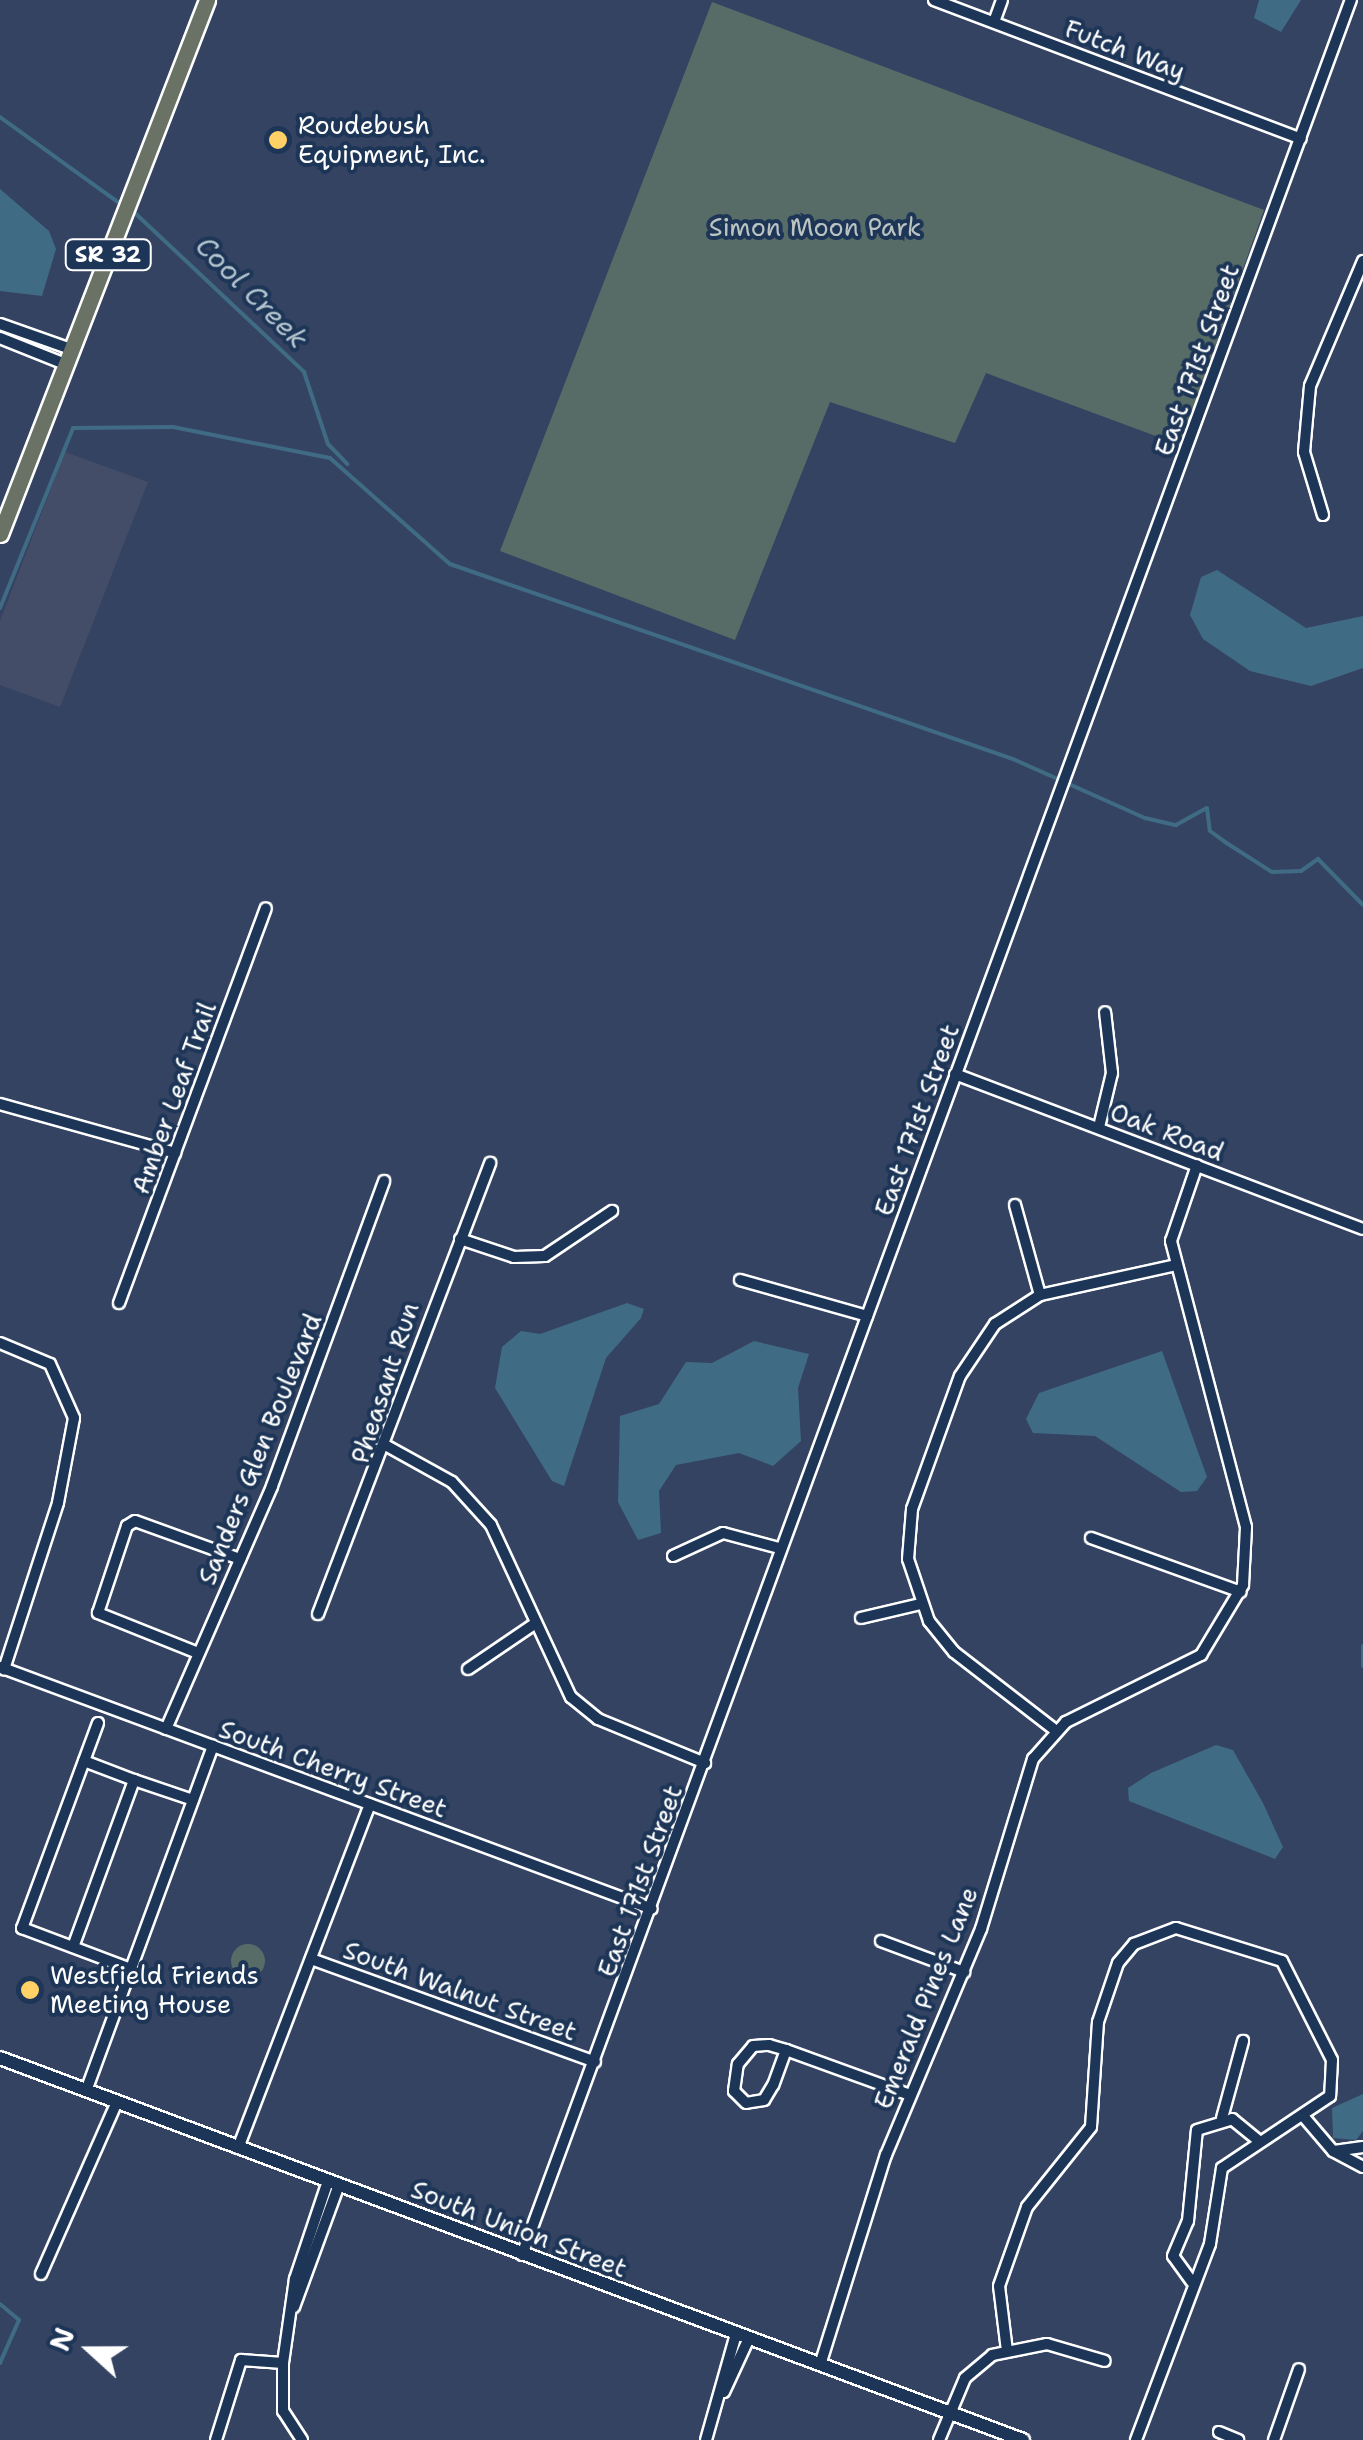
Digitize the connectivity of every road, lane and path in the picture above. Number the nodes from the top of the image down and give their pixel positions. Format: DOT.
graph roads {
  1 [pos="207,0"];
  2 [pos="934,0"];
  3 [pos="1002,0"];
  4 [pos="1351,0"];
  5 [pos="994,22"];
  6 [pos="1301,138"];
  7 [pos="1363,261"];
  8 [pos="0,324"];
  9 [pos="0,338"];
  10 [pos="68,356"];
  11 [pos="1323,515"];
  12 [pos="0,534"];
  13 [pos="266,908"];
  14 [pos="1104,1012"];
  15 [pos="955,1074"];
  16 [pos="0,1104"];
  17 [pos="1099,1127"];
  18 [pos="175,1153"];
  19 [pos="490,1164"];
  20 [pos="1197,1165"];
  21 [pos="384,1181"];
  22 [pos="1015,1205"];
  23 [pos="612,1211"];
  24 [pos="1363,1229"];
  25 [pos="460,1238"];
  26 [pos="1176,1265"];
  27 [pos="740,1280"];
  28 [pos="1040,1296"];
  29 [pos="119,1302"];
  30 [pos="867,1316"];
  31 [pos="0,1343"];
  32 [pos="387,1446"];
  33 [pos="1091,1538"];
  34 [pos="779,1548"];
  35 [pos="673,1556"];
  36 [pos="240,1559"];
  37 [pos="1241,1592"];
  38 [pos="920,1604"];
  39 [pos="318,1614"];
  40 [pos="862,1618"];
  41 [pos="533,1625"];
  42 [pos="198,1653"];
  43 [pos="2,1668"];
  44 [pos="468,1669"];
  45 [pos="98,1722"];
  46 [pos="166,1729"];
  47 [pos="1055,1730"];
  48 [pos="213,1746"];
  49 [pos="84,1761"];
  50 [pos="705,1763"];
  51 [pos="134,1780"];
  52 [pos="193,1800"];
  53 [pos="370,1804"];
  54 [pos="652,1909"];
  55 [pos="881,1941"];
  56 [pos="73,1948"];
  57 [pos="311,1958"];
  58 [pos="130,1969"];
  59 [pos="964,1972"];
  60 [pos="1243,2041"];
  61 [pos="786,2050"];
  62 [pos="0,2058"];
  63 [pos="595,2062"];
  64 [pos="86,2091"];
  65 [pos="910,2096"];
  66 [pos="116,2102"];
  67 [pos="1304,2117"];
  68 [pos="1222,2118"];
  69 [pos="1258,2140"];
  70 [pos="1363,2147"];
  71 [pos="238,2148"];
  72 [pos="1333,2152"];
  73 [pos="1363,2167"];
  74 [pos="334,2183"];
  75 [pos="522,2255"];
  76 [pos="41,2274"];
  77 [pos="1192,2282"];
  78 [pos="742,2336"];
  79 [pos="1007,2350"];
  80 [pos="283,2362"];
  81 [pos="1104,2362"];
  82 [pos="820,2365"];
  83 [pos="1300,2369"];
  84 [pos="949,2413"];
  85 [pos="1218,2432"];
  86 [pos="216,2440"];
  87 [pos="302,2440"];
  88 [pos="706,2440"];
  89 [pos="939,2440"];
  90 [pos="1023,2440"];
  91 [pos="1136,2440"];
  92 [pos="1238,2440"];
  93 [pos="1274,2440"];
  1 -- 10 [label="main road, SR 32"];
  2 -- 5 [label="street, Futch Way"];
  3 -- 5 [label="street"];
  4 -- 6 [label="street, East 171st Street"];
  5 -- 6 [label="street, Futch Way"];
  6 -- 15 [label="street, East 171st Street"];
  7 -- 11 [label="street"];
  8 -- 10 [label="street"];
  9 -- 10 [label="street"];
  10 -- 12 [label="main road, SR 32"];
  13 -- 18 [label="street, Amber Leaf Trail"];
  14 -- 17 [label="street"];
  15 -- 17 [label="street, Oak Road"];
  15 -- 30 [label="street, East 171st Street"];
  16 -- 18 [label="street"];
  17 -- 20 [label="street, Oak Road"];
  18 -- 29 [label="street, Amber Leaf Trail"];
  19 -- 25 [label="street, Pheasant Run"];
  20 -- 24 [label="street, Oak Road"];
  20 -- 26 [label="street"];
  21 -- 36 [label="street, Sanders Glen Boulevard"];
  22 -- 28 [label="street"];
  23 -- 25 [label="street"];
  25 -- 32 [label="street, Pheasant Run"];
  26 -- 28 [label="street"];
  26 -- 37 [label="street"];
  27 -- 30 [label="street"];
  28 -- 38 [label="street"];
  30 -- 34 [label="street, East 171st Street"];
  31 -- 43 [label="street"];
  32 -- 39 [label="street, Pheasant Run"];
  32 -- 41 [label="street"];
  33 -- 37 [label="street"];
  34 -- 35 [label="street"];
  34 -- 50 [label="street, East 171st Street"];
  36 -- 42 [label="street, Sanders Glen Boulevard"];
  36 -- 42 [label="street"];
  37 -- 47 [label="street"];
  38 -- 40 [label="street"];
  38 -- 47 [label="street"];
  41 -- 44 [label="street"];
  41 -- 50 [label="street"];
  42 -- 46 [label="street, Sanders Glen Boulevard"];
  43 -- 46 [label="street, South Cherry Street"];
  45 -- 49 [label="street"];
  46 -- 48 [label="street, South Cherry Street"];
  47 -- 59 [label="street, Emerald Pines Lane"];
  48 -- 52 [label="street"];
  48 -- 53 [label="street, South Cherry Street"];
  49 -- 51 [label="street"];
  49 -- 56 [label="street"];
  50 -- 54 [label="street, East 171st Street"];
  51 -- 52 [label="street"];
  51 -- 56 [label="street"];
  52 -- 58 [label="street"];
  53 -- 54 [label="street, South Cherry Street"];
  53 -- 57 [label="street"];
  54 -- 63 [label="street, East 171st Street"];
  55 -- 59 [label="street"];
  56 -- 58 [label="street"];
  57 -- 63 [label="street, South Walnut Street"];
  57 -- 71 [label="street"];
  58 -- 64 [label="street"];
  59 -- 65 [label="street, Emerald Pines Lane"];
  60 -- 68 [label="street"];
  61 -- 61 [label="street"];
  61 -- 65 [label="street"];
  62 -- 64 [label="street, South Union Street"];
  63 -- 75 [label="street, East 171st Street"];
  64 -- 66 [label="street, South Union Street"];
  65 -- 82 [label="street, Emerald Pines Lane"];
  66 -- 71 [label="street, South Union Street"];
  66 -- 76 [label="street"];
  67 -- 69 [label="street"];
  67 -- 72 [label="street"];
  67 -- 79 [label="street"];
  68 -- 69 [label="street"];
  68 -- 77 [label="street"];
  69 -- 77 [label="street"];
  70 -- 72 [label="street"];
  71 -- 74 [label="street, South Union Street"];
  72 -- 73 [label="street"];
  74 -- 75 [label="street, South Union Street"];
  74 -- 80 [label="street"];
  75 -- 78 [label="street, South Union Street"];
  77 -- 91 [label="street"];
  78 -- 82 [label="street, South Union Street"];
  78 -- 88 [label="street"];
  79 -- 81 [label="street"];
  79 -- 84 [label="street"];
  80 -- 86 [label="street"];
  80 -- 87 [label="street"];
  82 -- 84 [label="street, South Union Street"];
  83 -- 93 [label="street"];
  84 -- 89 [label="street"];
  84 -- 90 [label="street, South Union Street"];
  85 -- 92 [label="street"];
}
